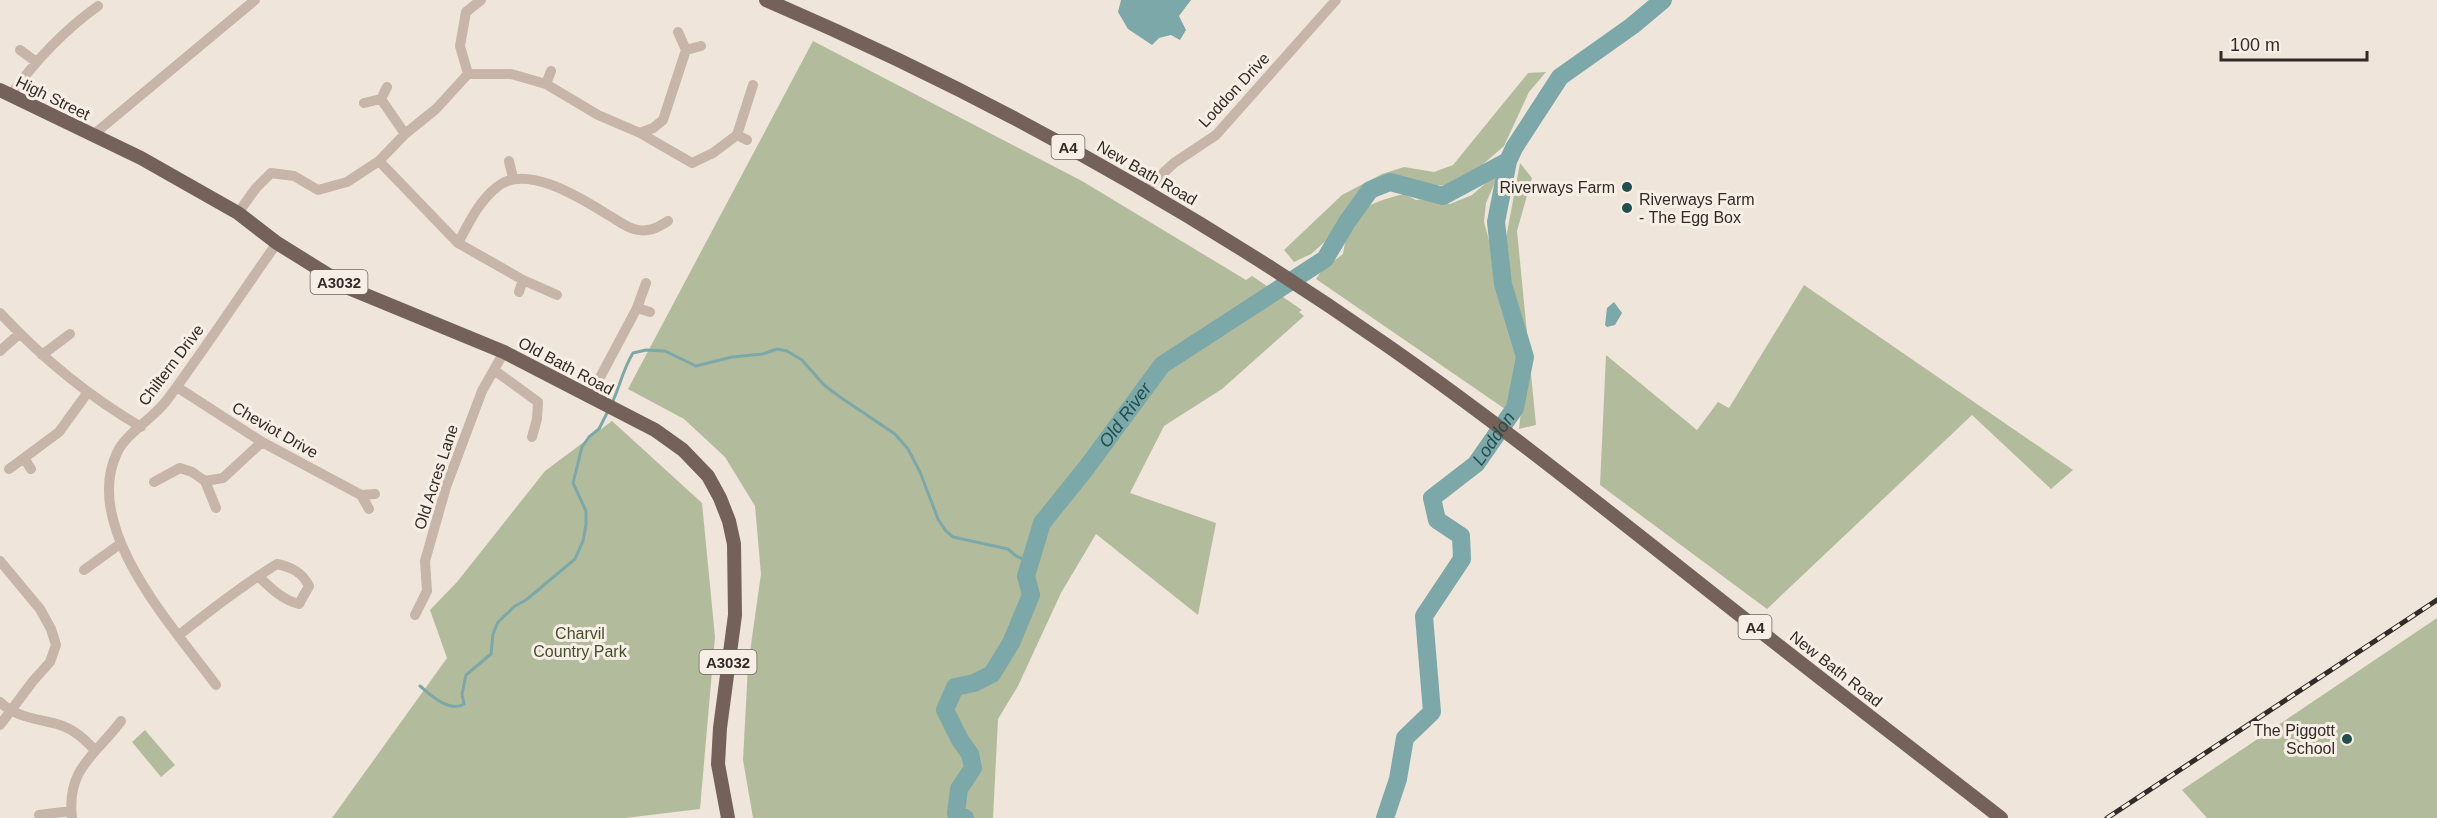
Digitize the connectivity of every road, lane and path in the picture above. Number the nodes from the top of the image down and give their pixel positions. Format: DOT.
graph roads {
  1 [pos="255,0"];
  2 [pos="481,0"];
  3 [pos="766,0"];
  4 [pos="1336,0"];
  5 [pos="99,6"];
  6 [pos="678,32"];
  7 [pos="701,46"];
  8 [pos="20,50"];
  9 [pos="686,50"];
  10 [pos="35,61"];
  11 [pos="551,71"];
  12 [pos="468,74"];
  13 [pos="546,84"];
  14 [pos="753,85"];
  15 [pos="387,87"];
  16 [pos="5,93"];
  17 [pos="381,99"];
  18 [pos="364,103"];
  19 [pos="640,133"];
  20 [pos="405,134"];
  21 [pos="93,135"];
  22 [pos="509,160"];
  23 [pos="378,161"];
  24 [pos="513,178"];
  25 [pos="1145,190"];
  26 [pos="238,213"];
  27 [pos="668,221"];
  28 [pos="277,243"];
  29 [pos="458,243"];
  30 [pos="523,280"];
  31 [pos="646,283"];
  32 [pos="519,292"];
  33 [pos="557,295"];
  34 [pos="637,308"];
  35 [pos="650,312"];
  36 [pos="0,313"];
  37 [pos="19,334"];
  38 [pos="70,334"];
  39 [pos="0,351"];
  40 [pos="504,352"];
  41 [pos="42,356"];
  42 [pos="494,370"];
  43 [pos="177,387"];
  44 [pos="88,392"];
  45 [pos="595,400"];
  46 [pos="141,427"];
  47 [pos="532,437"];
  48 [pos="262,442"];
  49 [pos="24,458"];
  50 [pos="9,469"];
  51 [pos="31,469"];
  52 [pos="205,481"];
  53 [pos="154,482"];
  54 [pos="375,494"];
  55 [pos="361,495"];
  56 [pos="216,508"];
  57 [pos="369,509"];
  58 [pos="120,544"];
  59 [pos="0,561"];
  60 [pos="84,570"];
  61 [pos="258,576"];
  62 [pos="415,615"];
  63 [pos="179,635"];
  64 [pos="216,685"];
  65 [pos="0,702"];
  66 [pos="9,711"];
  67 [pos="121,722"];
  68 [pos="0,724"];
  69 [pos="95,750"];
  70 [pos="39,814"];
  71 [pos="72,815"];
  72 [pos="728,818"];
  73 [pos="2001,818"];
  1 -- 21 [label="street"];
  2 -- 12 [label="street"];
  3 -- 25 [label="main road, New Bath Road / A4"];
  4 -- 25 [label="street, Loddon Drive"];
  5 -- 10 [label="street"];
  6 -- 9 [label="street"];
  7 -- 9 [label="street"];
  8 -- 10 [label="street"];
  9 -- 19 [label="street"];
  10 -- 16 [label="street"];
  11 -- 13 [label="street"];
  12 -- 13 [label="street"];
  12 -- 20 [label="street"];
  13 -- 19 [label="street"];
  14 -- 19 [label="street"];
  15 -- 17 [label="street"];
  16 -- 21 [label="main road, High Street / A3032"];
  17 -- 18 [label="street"];
  17 -- 20 [label="street"];
  20 -- 23 [label="street"];
  21 -- 26 [label="main road, Old Bath Road / A3032"];
  22 -- 24 [label="street"];
  23 -- 26 [label="street"];
  23 -- 29 [label="street"];
  24 -- 27 [label="street"];
  24 -- 29 [label="street"];
  25 -- 73 [label="main road, New Bath Road / A4"];
  26 -- 28 [label="main road, Old Bath Road / A3032"];
  28 -- 40 [label="main road, Old Bath Road / A3032"];
  28 -- 43 [label="street, Chiltern Drive"];
  29 -- 30 [label="street"];
  30 -- 32 [label="street"];
  30 -- 33 [label="street"];
  31 -- 34 [label="street"];
  34 -- 35 [label="street"];
  34 -- 45 [label="street"];
  36 -- 37 [label="street"];
  37 -- 39 [label="street"];
  37 -- 41 [label="street"];
  38 -- 41 [label="street"];
  40 -- 42 [label="street, Old Acres Lane"];
  40 -- 45 [label="main road, Old Bath Road / A3032"];
  41 -- 44 [label="street"];
  42 -- 47 [label="street"];
  42 -- 62 [label="street, Old Acres Lane"];
  43 -- 46 [label="street, Chiltern Drive"];
  43 -- 48 [label="street, Cheviot Drive"];
  44 -- 46 [label="street"];
  44 -- 49 [label="street"];
  45 -- 72 [label="main road, Old Bath Road / A3032"];
  46 -- 58 [label="street, Chiltern Drive"];
  48 -- 52 [label="street"];
  48 -- 55 [label="street, Cheviot Drive"];
  49 -- 50 [label="street"];
  49 -- 51 [label="street"];
  52 -- 53 [label="street"];
  52 -- 56 [label="street"];
  54 -- 55 [label="street"];
  55 -- 57 [label="street"];
  58 -- 60 [label="street"];
  58 -- 63 [label="street, Chiltern Drive"];
  59 -- 66 [label="street"];
  61 -- 61 [label="street"];
  61 -- 63 [label="street"];
  63 -- 64 [label="street, Chiltern Drive"];
  65 -- 66 [label="street"];
  66 -- 68 [label="street"];
  66 -- 69 [label="street"];
  67 -- 69 [label="street"];
  69 -- 71 [label="street"];
  70 -- 71 [label="street"];
}
